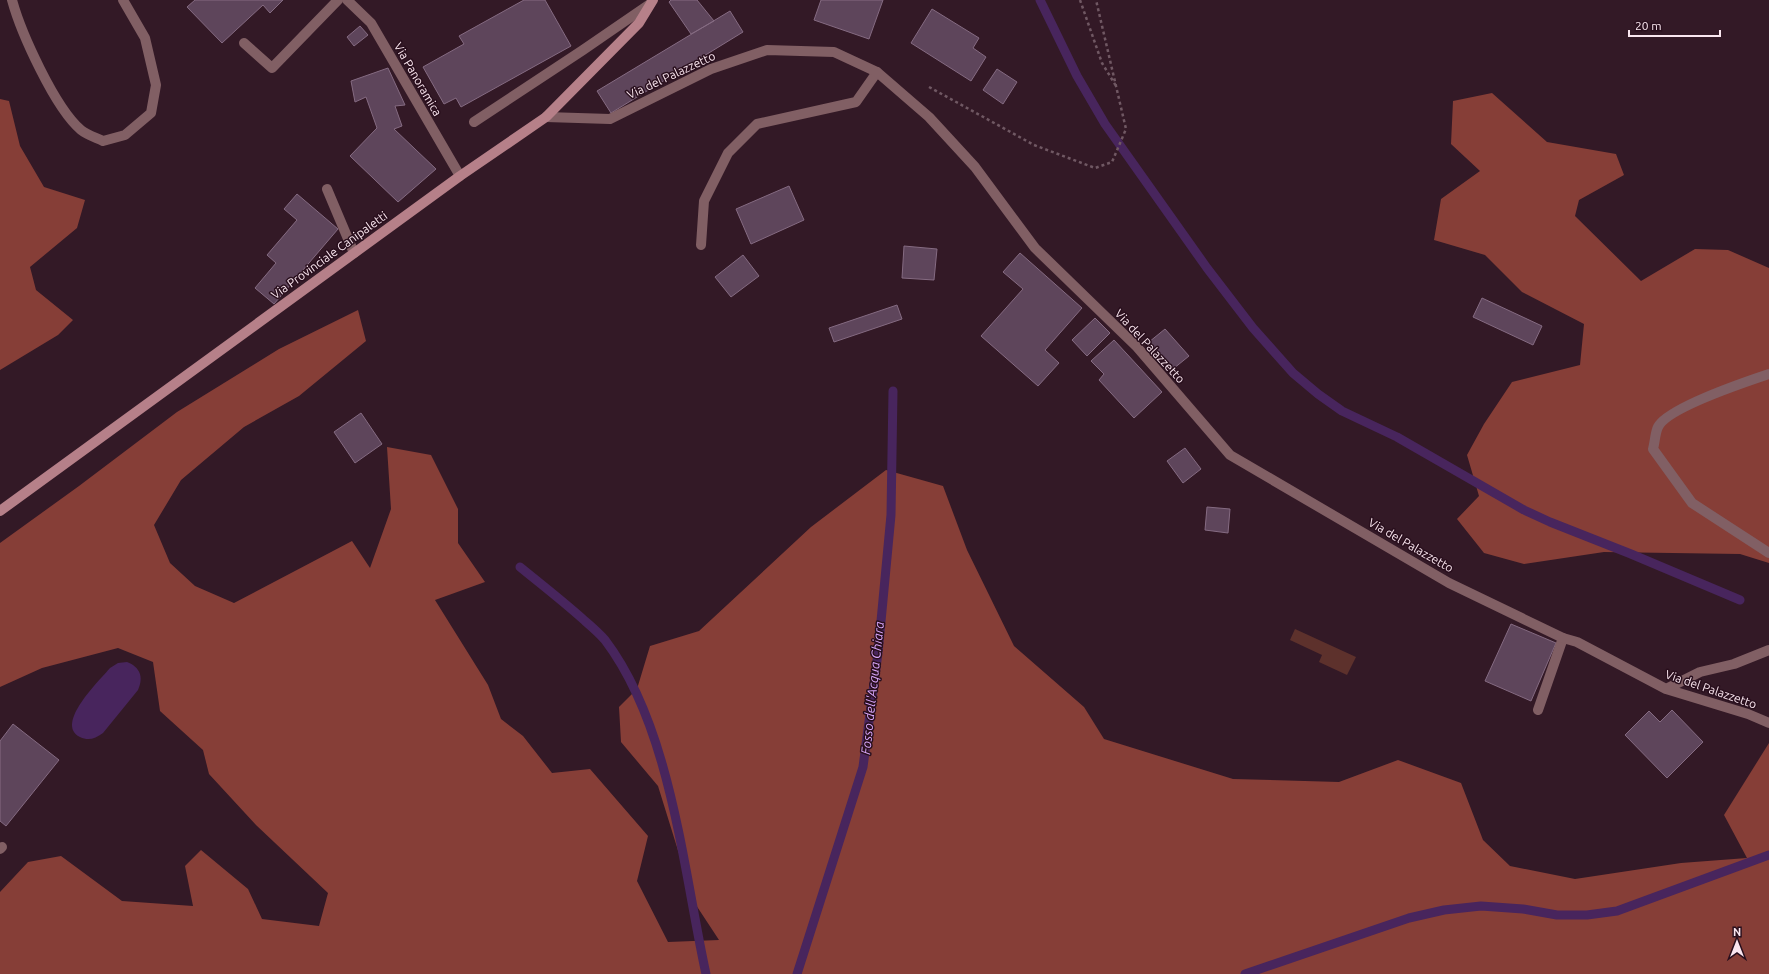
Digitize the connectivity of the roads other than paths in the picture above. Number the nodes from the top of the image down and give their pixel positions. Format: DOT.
graph roads {
  1 [pos="12,0"];
  2 [pos="123,0"];
  3 [pos="338,0"];
  4 [pos="347,0"];
  5 [pos="652,2"];
  6 [pos="244,43"];
  7 [pos="877,72"];
  8 [pos="546,117"];
  9 [pos="474,122"];
  10 [pos="460,176"];
  11 [pos="327,189"];
  12 [pos="701,245"];
  13 [pos="354,253"];
  14 [pos="1769,374"];
  15 [pos="0,511"];
  16 [pos="1769,553"];
  17 [pos="1563,638"];
  18 [pos="1769,650"];
  19 [pos="1666,689"];
  20 [pos="1538,710"];
  21 [pos="1769,723"];
  1 -- 2 [label="street"];
  3 -- 6 [label="street"];
  4 -- 10 [label="street, Via Panoramica"];
  5 -- 8 [label="main road, Via Provinciale Canipaletti"];
  5 -- 9 [label="street"];
  7 -- 8 [label="street, Via del Palazzetto"];
  7 -- 12 [label="street"];
  7 -- 17 [label="street, Via del Palazzetto"];
  8 -- 10 [label="main road, Via Provinciale Canipaletti"];
  10 -- 13 [label="main road, Via Provinciale Canipaletti"];
  11 -- 13 [label="street"];
  13 -- 15 [label="main road, Via Provinciale Canipaletti"];
  14 -- 16 [label="street"];
  17 -- 19 [label="street, Via del Palazzetto"];
  17 -- 20 [label="street"];
  18 -- 19 [label="street"];
  19 -- 21 [label="street, Via del Palazzetto"];
}
